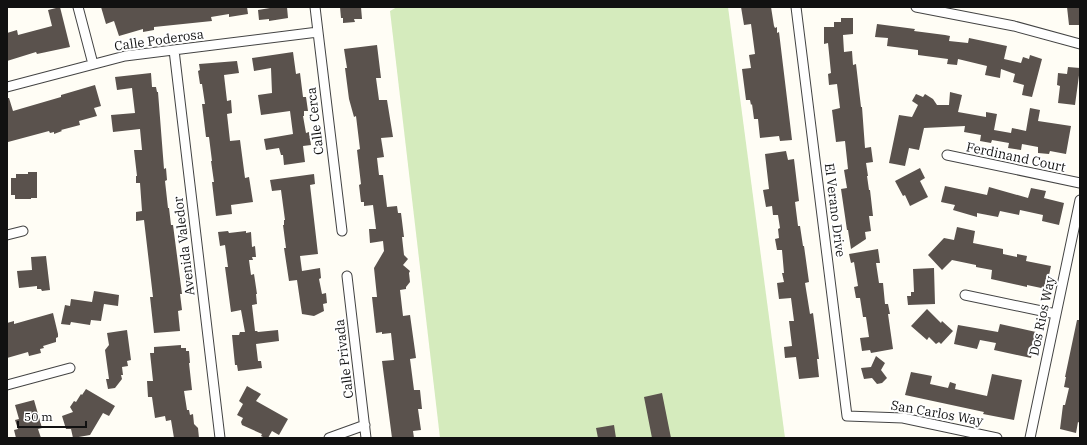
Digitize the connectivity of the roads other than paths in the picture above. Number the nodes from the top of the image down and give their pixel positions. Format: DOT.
graph roads {
  1 [pos="78,7"];
  2 [pos="315,7"];
  3 [pos="796,7"];
  4 [pos="916,7"];
  5 [pos="972,7"];
  6 [pos="971,17"];
  7 [pos="318,32"];
  8 [pos="1080,44"];
  9 [pos="174,50"];
  10 [pos="93,64"];
  11 [pos="7,87"];
  12 [pos="947,155"];
  13 [pos="1080,183"];
  14 [pos="1080,200"];
  15 [pos="23,231"];
  16 [pos="342,231"];
  17 [pos="7,235"];
  18 [pos="347,276"];
  19 [pos="966,295"];
  20 [pos="1056,314"];
  21 [pos="70,368"];
  22 [pos="7,385"];
  23 [pos="847,416"];
  24 [pos="365,425"];
  25 [pos="220,438"];
  26 [pos="329,438"];
  27 [pos="366,438"];
  28 [pos="997,438"];
  29 [pos="1030,438"];
  1 -- 10 [label="street"];
  2 -- 7 [label="street, Calle Cerca"];
  3 -- 23 [label="street, El Verano Drive"];
  4 -- 6 [label="street"];
  5 -- 6 [label="street"];
  6 -- 8 [label="street"];
  7 -- 9 [label="street, Calle Poderosa"];
  7 -- 16 [label="street, Calle Cerca"];
  9 -- 10 [label="street, Calle Poderosa"];
  9 -- 25 [label="street, Avenida Valedor"];
  10 -- 11 [label="street, Calle Poderosa"];
  12 -- 13 [label="street, Ferdinand Court"];
  14 -- 20 [label="street, Dos Rios Way"];
  15 -- 17 [label="street"];
  18 -- 24 [label="street, Calle Privada"];
  19 -- 20 [label="street"];
  20 -- 29 [label="street, Dos Rios Way"];
  21 -- 22 [label="street"];
  23 -- 28 [label="street, San Carlos Way"];
  24 -- 26 [label="street"];
  24 -- 27 [label="street, Calle Privada"];
}
